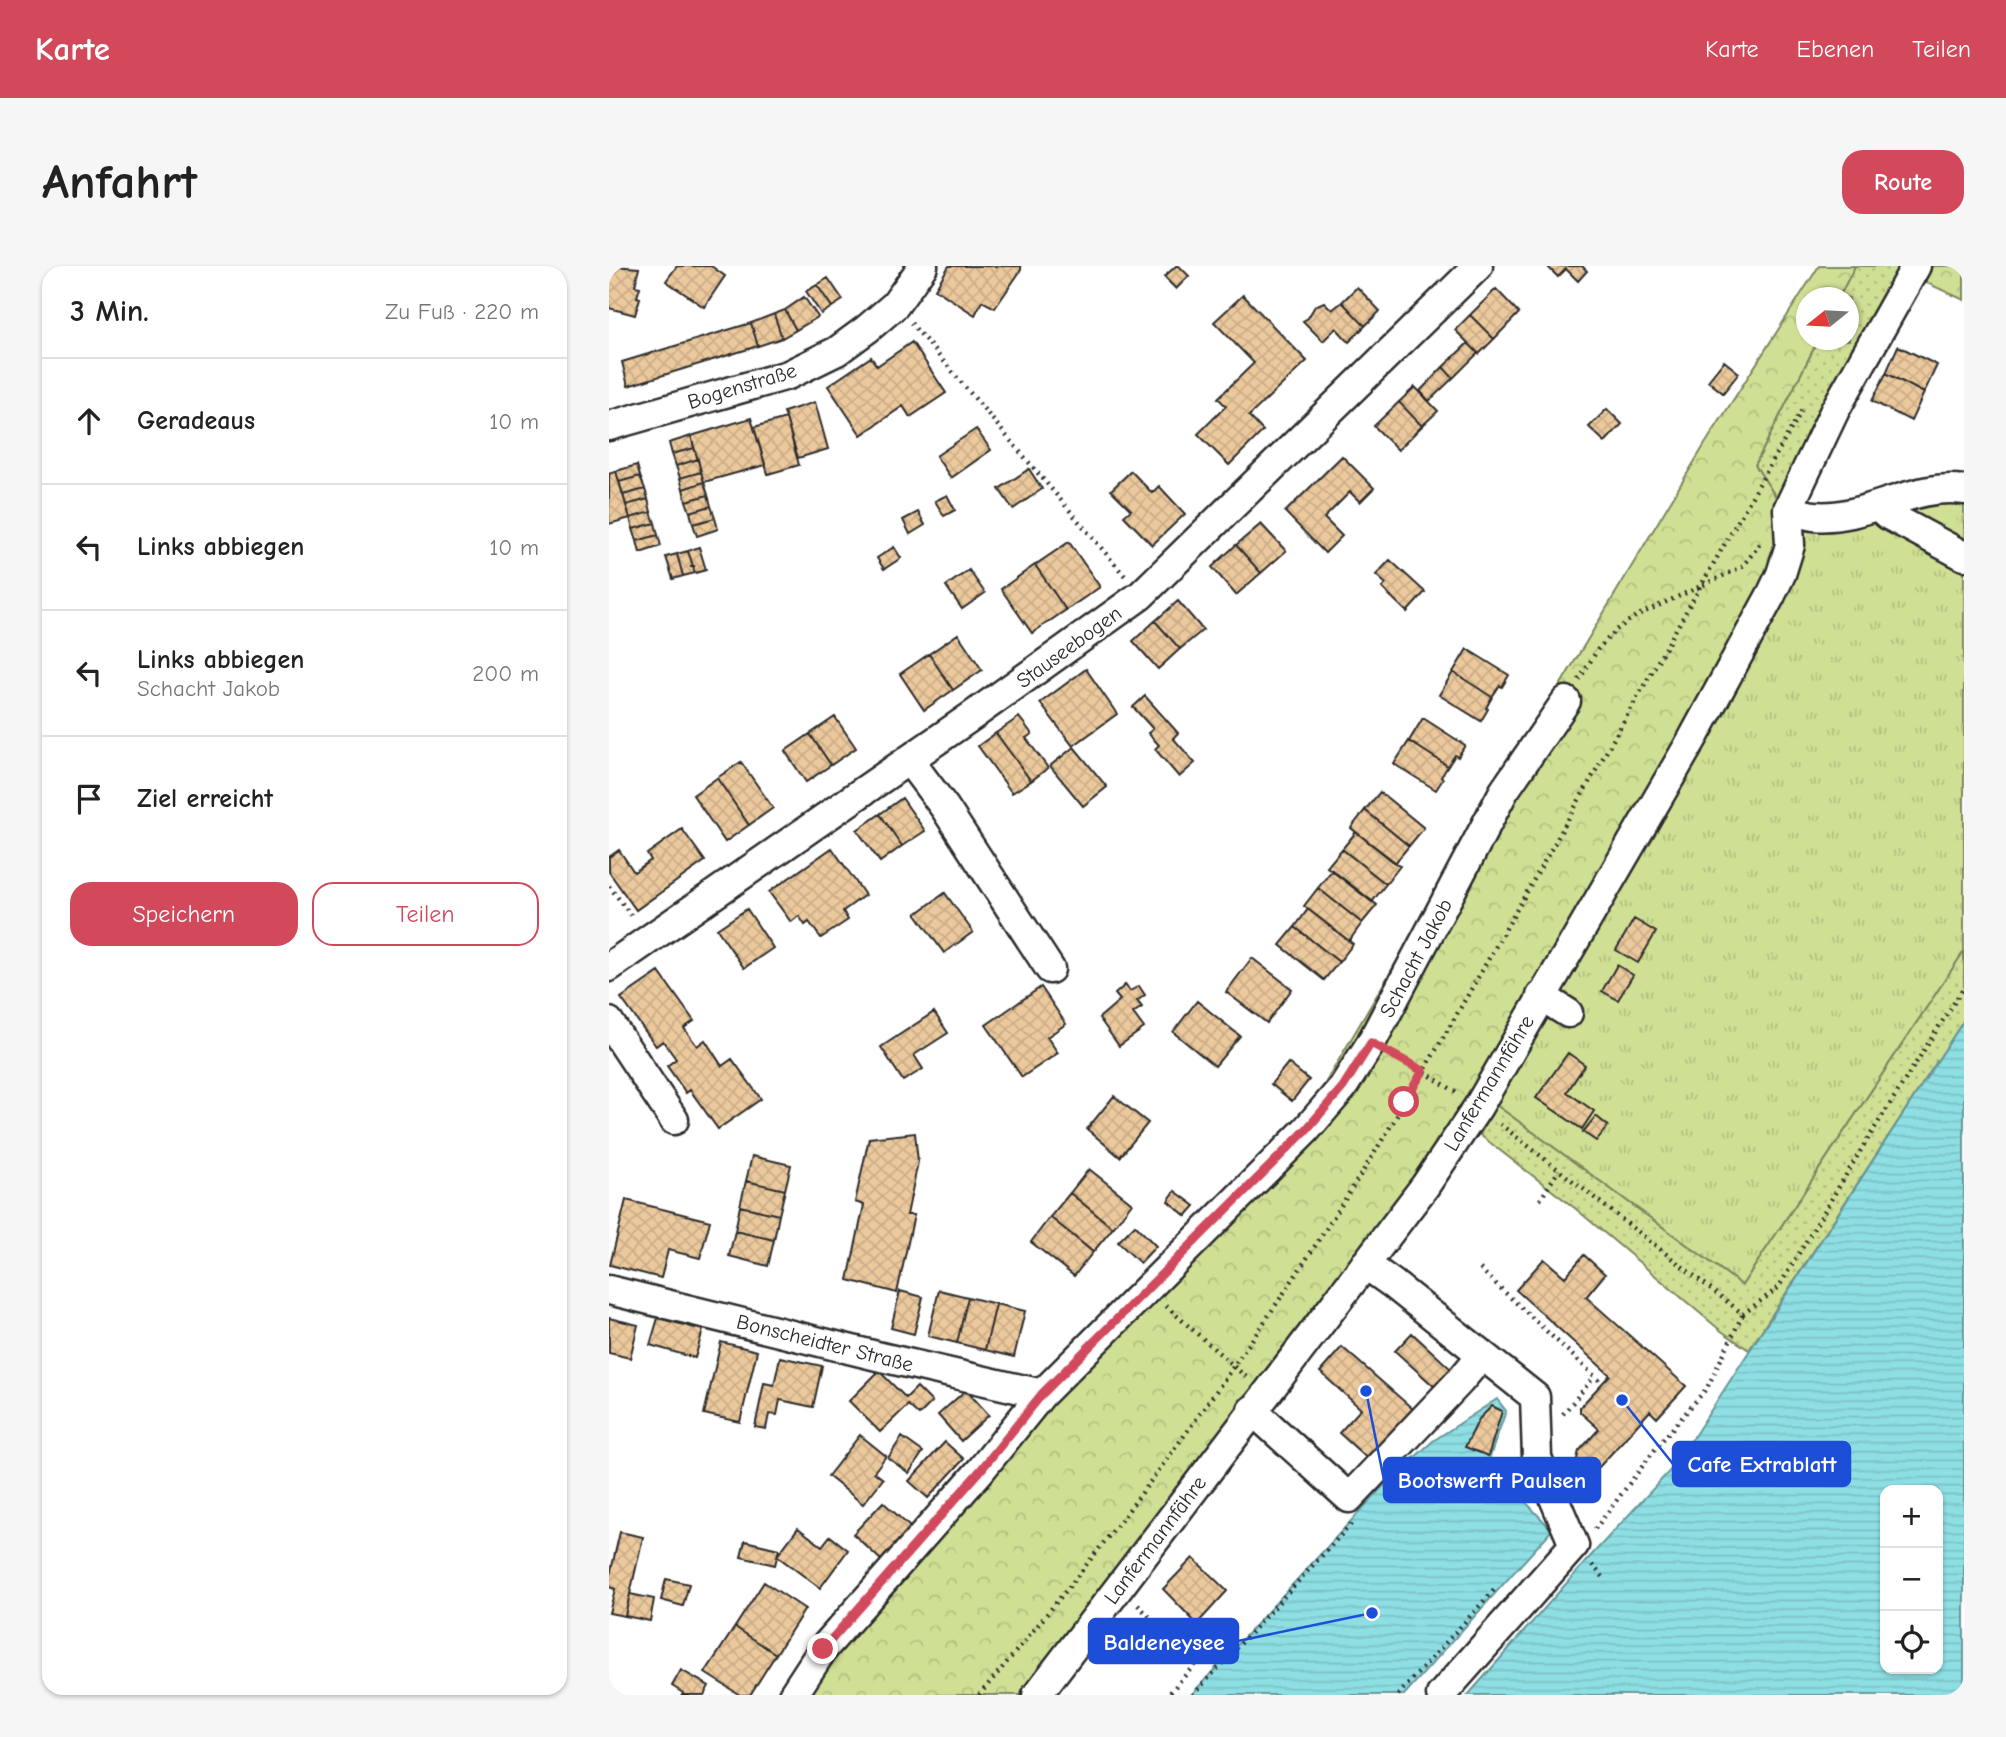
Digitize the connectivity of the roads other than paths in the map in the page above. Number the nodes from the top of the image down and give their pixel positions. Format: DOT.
graph roads {
  1 [pos="923,266"];
  2 [pos="1478,266"];
  3 [pos="1916,266"];
  4 [pos="609,426"];
  5 [pos="1964,490"];
  6 [pos="1878,506"];
  7 [pos="1788,520"];
  8 [pos="1964,556"];
  9 [pos="1566,701"];
  10 [pos="909,760"];
  11 [pos="609,967"];
  12 [pos="1050,969"];
  13 [pos="1541,996"];
  14 [pos="1568,1013"];
  15 [pos="609,1022"];
  16 [pos="674,1119"];
  17 [pos="1365,1264"];
  18 [pos="609,1290"];
  19 [pos="1481,1356"];
  20 [pos="1042,1394"];
  21 [pos="1259,1402"];
  22 [pos="793,1695"];
  23 [pos="1037,1695"];
  24 [pos="1441,1695"];
  1 -- 4 [label="street, Bogenstraße"];
  2 -- 10 [label="street, Stauseebogen"];
  3 -- 7 [label="street, Lanfermannfähre"];
  5 -- 6 [label="street"];
  6 -- 7 [label="street"];
  6 -- 8 [label="street"];
  7 -- 13 [label="street, Lanfermannfähre"];
  9 -- 20 [label="street, Schacht Jakob"];
  10 -- 11 [label="street, Stauseebogen"];
  10 -- 12 [label="street"];
  13 -- 14 [label="street"];
  13 -- 17 [label="street, Lanfermannfähre"];
  15 -- 16 [label="street"];
  17 -- 19 [label="street"];
  17 -- 21 [label="street, Lanfermannfähre"];
  18 -- 20 [label="street, Bonscheidter Straße"];
  19 -- 21 [label="street"];
  19 -- 24 [label="street"];
  20 -- 22 [label="street, Schacht Jakob"];
  21 -- 23 [label="street, Lanfermannfähre"];
}
